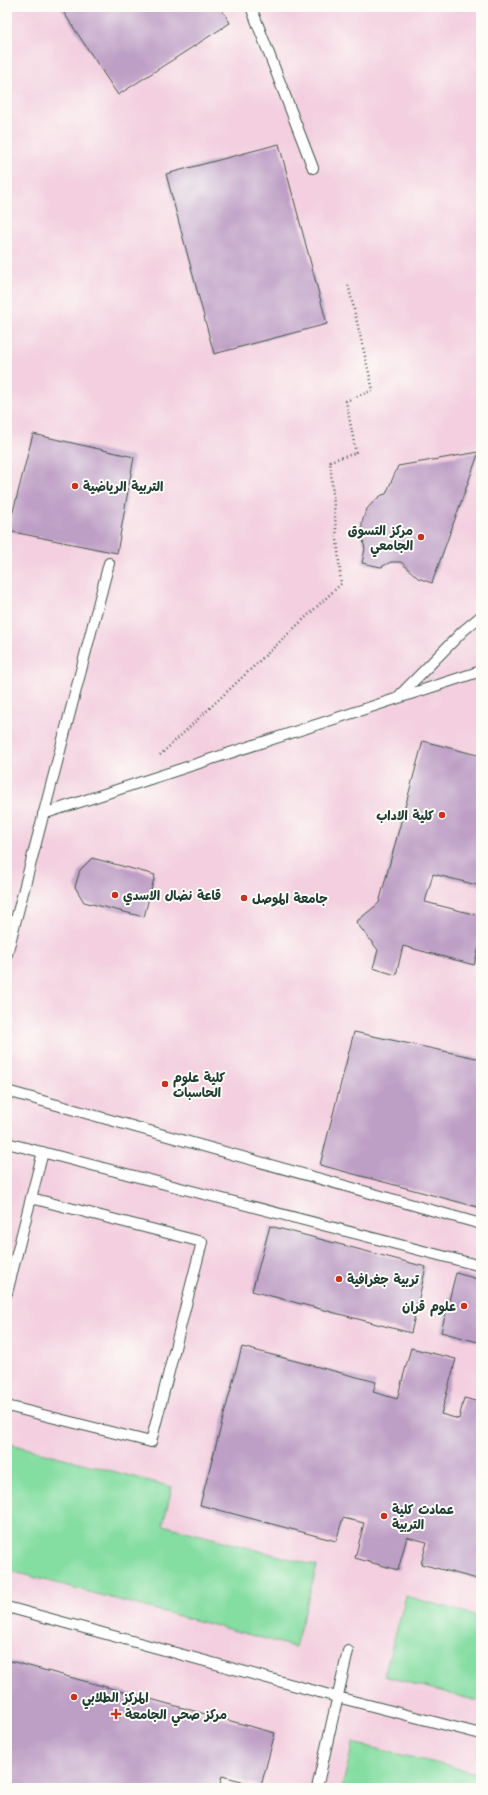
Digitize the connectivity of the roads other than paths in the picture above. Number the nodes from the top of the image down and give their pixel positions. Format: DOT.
graph roads {
  1 [pos="251,7"];
  2 [pos="313,168"];
  3 [pos="109,563"];
  4 [pos="481,616"];
  5 [pos="481,672"];
  6 [pos="397,698"];
  7 [pos="43,814"];
  8 [pos="7,954"];
  9 [pos="7,1090"];
  10 [pos="7,1143"];
  11 [pos="43,1152"];
  12 [pos="31,1198"];
  13 [pos="481,1224"];
  14 [pos="481,1266"];
  15 [pos="7,1293"];
  16 [pos="7,1406"];
  17 [pos="7,1607"];
  18 [pos="348,1651"];
  19 [pos="337,1697"];
  20 [pos="481,1734"];
  21 [pos="317,1788"];
  1 -- 2 [label="lane"];
  3 -- 7 [label="lane"];
  4 -- 6 [label="lane"];
  5 -- 6 [label="lane"];
  6 -- 7 [label="lane"];
  7 -- 8 [label="lane"];
  9 -- 13 [label="lane"];
  10 -- 11 [label="lane"];
  11 -- 12 [label="lane"];
  11 -- 14 [label="lane"];
  12 -- 15 [label="lane"];
  12 -- 16 [label="lane"];
  17 -- 19 [label="lane"];
  18 -- 19 [label="lane"];
  19 -- 20 [label="lane"];
  19 -- 21 [label="lane"];
}
